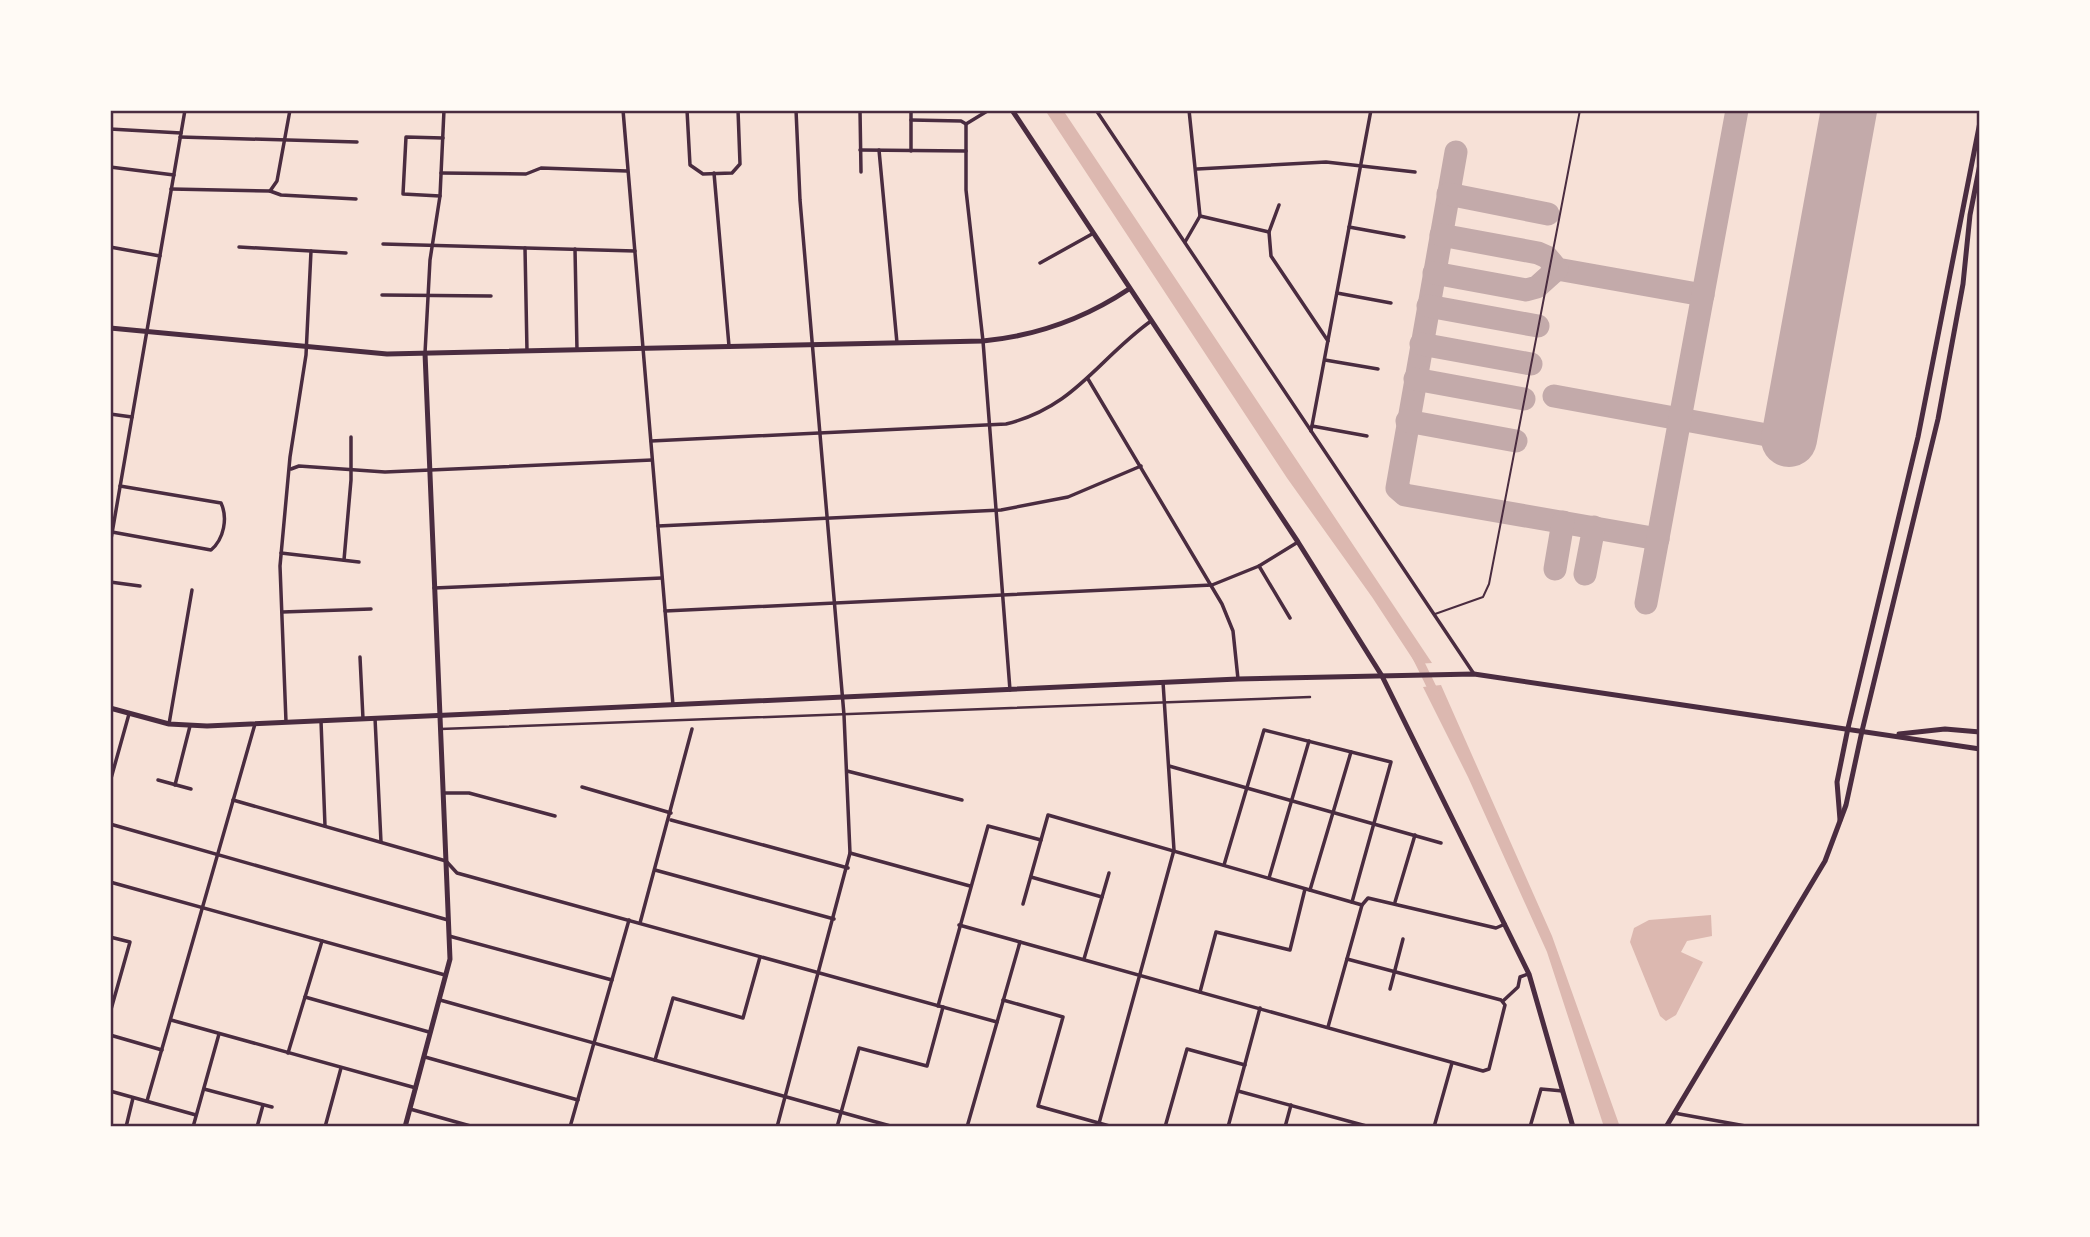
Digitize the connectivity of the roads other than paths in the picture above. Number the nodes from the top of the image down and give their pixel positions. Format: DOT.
graph roads {
  1 [pos="185,110"];
  2 [pos="289,110"];
  3 [pos="444,110"];
  4 [pos="623,110"];
  5 [pos="687,110"];
  6 [pos="738,110"];
  7 [pos="796,110"];
  8 [pos="860,110"];
  9 [pos="911,110"];
  10 [pos="989,110"];
  11 [pos="1012,110"];
  12 [pos="1096,110"];
  13 [pos="1189,110"];
  14 [pos="1371,110"];
  15 [pos="1580,110"];
  16 [pos="911,120"];
  17 [pos="1980,122"];
  18 [pos="966,124"];
  19 [pos="110,129"];
  20 [pos="181,135"];
  21 [pos="443,138"];
  22 [pos="284,140"];
  23 [pos="357,142"];
  24 [pos="860,150"];
  25 [pos="879,150"];
  26 [pos="911,151"];
  27 [pos="966,151"];
  28 [pos="1361,163"];
  29 [pos="1980,164"];
  30 [pos="110,167"];
  31 [pos="1197,169"];
  32 [pos="628,171"];
  33 [pos="862,172"];
  34 [pos="1415,172"];
  35 [pos="441,173"];
  36 [pos="714,173"];
  37 [pos="174,175"];
  38 [pos="172,189"];
  39 [pos="270,191"];
  40 [pos="440,197"];
  41 [pos="356,199"];
  42 [pos="1279,205"];
  43 [pos="1200,216"];
  44 [pos="1349,227"];
  45 [pos="1269,232"];
  46 [pos="1092,234"];
  47 [pos="1404,237"];
  48 [pos="1185,242"];
  49 [pos="383,244"];
  50 [pos="432,245"];
  51 [pos="110,247"];
  52 [pos="239,247"];
  53 [pos="526,248"];
  54 [pos="575,249"];
  55 [pos="311,251"];
  56 [pos="635,251"];
  57 [pos="346,253"];
  58 [pos="160,256"];
  59 [pos="1040,263"];
  60 [pos="1129,289"];
  61 [pos="1337,293"];
  62 [pos="382,295"];
  63 [pos="429,296"];
  64 [pos="491,296"];
  65 [pos="1391,303"];
  66 [pos="1151,321"];
  67 [pos="110,328"];
  68 [pos="147,332"];
  69 [pos="983,341"];
  70 [pos="1328,341"];
  71 [pos="897,343"];
  72 [pos="813,345"];
  73 [pos="729,346"];
  74 [pos="306,347"];
  75 [pos="643,348"];
  76 [pos="577,350"];
  77 [pos="527,351"];
  78 [pos="425,353"];
  79 [pos="1325,360"];
  80 [pos="1378,369"];
  81 [pos="1088,379"];
  82 [pos="110,414"];
  83 [pos="132,417"];
  84 [pos="990,426"];
  85 [pos="1312,428"];
  86 [pos="821,434"];
  87 [pos="1367,436"];
  88 [pos="351,437"];
  89 [pos="651,441"];
  90 [pos="652,460"];
  91 [pos="1141,466"];
  92 [pos="291,469"];
  93 [pos="429,470"];
  94 [pos="350,471"];
  95 [pos="120,486"];
  96 [pos="996,510"];
  97 [pos="828,518"];
  98 [pos="658,526"];
  99 [pos="111,532"];
  100 [pos="1298,542"];
  101 [pos="110,544"];
  102 [pos="281,553"];
  103 [pos="344,561"];
  104 [pos="359,562"];
  105 [pos="1259,566"];
  106 [pos="662,578"];
  107 [pos="110,582"];
  108 [pos="1212,585"];
  109 [pos="139,586"];
  110 [pos="434,588"];
  111 [pos="192,590"];
  112 [pos="1003,594"];
  113 [pos="835,602"];
  114 [pos="371,610"];
  115 [pos="665,611"];
  116 [pos="281,612"];
  117 [pos="1434,614"];
  118 [pos="1290,618"];
  119 [pos="360,657"];
  120 [pos="1474,674"];
  121 [pos="1382,676"];
  122 [pos="1238,679"];
  123 [pos="1163,682"];
  124 [pos="1010,690"];
  125 [pos="1310,697"];
  126 [pos="843,698"];
  127 [pos="1164,704"];
  128 [pos="673,705"];
  129 [pos="110,708"];
  130 [pos="129,714"];
  131 [pos="844,715"];
  132 [pos="440,716"];
  133 [pos="376,718"];
  134 [pos="363,719"];
  135 [pos="321,721"];
  136 [pos="286,722"];
  137 [pos="694,722"];
  138 [pos="169,724"];
  139 [pos="255,724"];
  140 [pos="190,726"];
  141 [pos="1848,728"];
  142 [pos="440,729"];
  143 [pos="692,729"];
  144 [pos="1862,731"];
  145 [pos="1980,732"];
  146 [pos="1895,734"];
  147 [pos="1309,741"];
  148 [pos="1980,749"];
  149 [pos="1350,752"];
  150 [pos="1168,766"];
  151 [pos="847,771"];
  152 [pos="158,780"];
  153 [pos="110,782"];
  154 [pos="174,785"];
  155 [pos="582,787"];
  156 [pos="1247,788"];
  157 [pos="191,789"];
  158 [pos="443,793"];
  159 [pos="233,800"];
  160 [pos="962,800"];
  161 [pos="1292,800"];
  162 [pos="1333,812"];
  163 [pos="671,814"];
  164 [pos="555,816"];
  165 [pos="670,820"];
  166 [pos="1840,823"];
  167 [pos="110,824"];
  168 [pos="1374,824"];
  169 [pos="325,826"];
  170 [pos="1415,835"];
  171 [pos="1041,840"];
  172 [pos="381,842"];
  173 [pos="1441,843"];
  174 [pos="1174,850"];
  175 [pos="850,853"];
  176 [pos="218,854"];
  177 [pos="446,861"];
  178 [pos="1224,865"];
  179 [pos="848,868"];
  180 [pos="655,870"];
  181 [pos="1108,873"];
  182 [pos="1031,877"];
  183 [pos="1269,878"];
  184 [pos="110,882"];
  185 [pos="970,886"];
  186 [pos="1308,889"];
  187 [pos="1102,897"];
  188 [pos="1352,902"];
  189 [pos="1395,902"];
  190 [pos="1023,904"];
  191 [pos="1362,905"];
  192 [pos="203,907"];
  193 [pos="834,919"];
  194 [pos="448,920"];
  195 [pos="629,920"];
  196 [pos="640,923"];
  197 [pos="1505,924"];
  198 [pos="959,925"];
  199 [pos="449,936"];
  200 [pos="110,937"];
  201 [pos="1403,940"];
  202 [pos="322,941"];
  203 [pos="1020,942"];
  204 [pos="760,957"];
  205 [pos="1084,959"];
  206 [pos="1347,959"];
  207 [pos="818,972"];
  208 [pos="1394,972"];
  209 [pos="1529,974"];
  210 [pos="1140,975"];
  211 [pos="447,976"];
  212 [pos="612,980"];
  213 [pos="1390,989"];
  214 [pos="1200,992"];
  215 [pos="305,997"];
  216 [pos="440,1000"];
  217 [pos="1003,1000"];
  218 [pos="1503,1001"];
  219 [pos="941,1006"];
  220 [pos="1260,1009"];
  221 [pos="110,1013"];
  222 [pos="170,1020"];
  223 [pos="997,1022"];
  224 [pos="1328,1027"];
  225 [pos="432,1032"];
  226 [pos="219,1034"];
  227 [pos="110,1035"];
  228 [pos="594,1043"];
  229 [pos="162,1050"];
  230 [pos="288,1053"];
  231 [pos="425,1057"];
  232 [pos="656,1060"];
  233 [pos="1452,1063"];
  234 [pos="1245,1065"];
  235 [pos="341,1068"];
  236 [pos="416,1088"];
  237 [pos="204,1089"];
  238 [pos="110,1091"];
  239 [pos="1238,1091"];
  240 [pos="1564,1091"];
  241 [pos="785,1096"];
  242 [pos="133,1098"];
  243 [pos="578,1100"];
  244 [pos="147,1101"];
  245 [pos="263,1105"];
  246 [pos="1291,1105"];
  247 [pos="272,1107"];
  248 [pos="410,1110"];
  249 [pos="841,1112"];
  250 [pos="1674,1113"];
  251 [pos="197,1115"];
  252 [pos="1099,1125"];
  253 [pos="1435,1126"];
  254 [pos="126,1127"];
  255 [pos="193,1127"];
  256 [pos="257,1127"];
  257 [pos="325,1127"];
  258 [pos="405,1127"];
  259 [pos="474,1127"];
  260 [pos="570,1127"];
  261 [pos="777,1127"];
  262 [pos="836,1127"];
  263 [pos="894,1127"];
  264 [pos="967,1127"];
  265 [pos="1113,1127"];
  266 [pos="1165,1127"];
  267 [pos="1228,1127"];
  268 [pos="1285,1127"];
  269 [pos="1370,1127"];
  270 [pos="1441,1127"];
  271 [pos="1530,1127"];
  272 [pos="1573,1127"];
  273 [pos="1666,1127"];
  274 [pos="1751,1127"];
  1 -- 20 [label="street"];
  2 -- 22 [label="street"];
  3 -- 21 [label="street"];
  4 -- 32 [label="street"];
  5 -- 36 [label="street"];
  6 -- 36 [label="street"];
  7 -- 72 [label="street"];
  8 -- 24 [label="street"];
  9 -- 16 [label="street"];
  10 -- 18 [label="street"];
  11 -- 46 [label="main road"];
  12 -- 48 [label="street"];
  13 -- 31 [label="street"];
  14 -- 28 [label="street"];
  15 -- 117 [label="lane"];
  16 -- 18 [label="street"];
  16 -- 26 [label="street"];
  17 -- 141 [label="main road"];
  18 -- 27 [label="street"];
  19 -- 20 [label="street"];
  20 -- 22 [label="street"];
  20 -- 37 [label="street"];
  21 -- 35 [label="street"];
  21 -- 40 [label="street"];
  22 -- 23 [label="street"];
  22 -- 39 [label="street"];
  24 -- 25 [label="street"];
  24 -- 33 [label="street"];
  25 -- 26 [label="street"];
  25 -- 71 [label="street"];
  26 -- 27 [label="street"];
  27 -- 69 [label="street"];
  28 -- 31 [label="street"];
  28 -- 34 [label="street"];
  28 -- 44 [label="street"];
  29 -- 144 [label="main road"];
  30 -- 37 [label="street"];
  31 -- 43 [label="street"];
  32 -- 35 [label="street"];
  32 -- 56 [label="street"];
  35 -- 40 [label="street"];
  36 -- 73 [label="street"];
  37 -- 38 [label="street"];
  38 -- 39 [label="street"];
  38 -- 58 [label="street"];
  39 -- 41 [label="street"];
  40 -- 50 [label="street"];
  42 -- 45 [label="street"];
  43 -- 45 [label="street"];
  43 -- 48 [label="street"];
  44 -- 47 [label="street"];
  44 -- 61 [label="street"];
  45 -- 70 [label="street"];
  46 -- 59 [label="street"];
  46 -- 60 [label="main road"];
  48 -- 85 [label="street"];
  49 -- 50 [label="street"];
  50 -- 53 [label="street"];
  50 -- 63 [label="street"];
  51 -- 58 [label="street"];
  52 -- 55 [label="street"];
  53 -- 54 [label="street"];
  53 -- 77 [label="street"];
  54 -- 56 [label="street"];
  54 -- 76 [label="street"];
  55 -- 57 [label="street"];
  55 -- 74 [label="street"];
  56 -- 75 [label="street"];
  58 -- 68 [label="street"];
  60 -- 66 [label="main road"];
  60 -- 69 [label="main road"];
  61 -- 65 [label="street"];
  61 -- 70 [label="street"];
  62 -- 63 [label="street"];
  63 -- 64 [label="street"];
  63 -- 78 [label="street"];
  66 -- 81 [label="street"];
  66 -- 100 [label="main road"];
  67 -- 68 [label="main road"];
  68 -- 74 [label="main road"];
  68 -- 83 [label="street"];
  69 -- 71 [label="main road"];
  69 -- 84 [label="street"];
  70 -- 79 [label="street"];
  71 -- 72 [label="main road"];
  72 -- 73 [label="main road"];
  72 -- 86 [label="street"];
  73 -- 75 [label="main road"];
  74 -- 78 [label="main road"];
  74 -- 92 [label="street"];
  75 -- 76 [label="main road"];
  75 -- 89 [label="street"];
  76 -- 77 [label="main road"];
  77 -- 78 [label="main road"];
  78 -- 93 [label="main road"];
  79 -- 80 [label="street"];
  79 -- 85 [label="street"];
  81 -- 84 [label="street"];
  81 -- 91 [label="street"];
  82 -- 83 [label="street"];
  83 -- 95 [label="street"];
  84 -- 86 [label="street"];
  84 -- 96 [label="street"];
  85 -- 87 [label="street"];
  85 -- 117 [label="street"];
  86 -- 89 [label="street"];
  86 -- 97 [label="street"];
  88 -- 94 [label="street"];
  89 -- 90 [label="street"];
  90 -- 93 [label="street"];
  90 -- 98 [label="street"];
  91 -- 96 [label="street"];
  91 -- 108 [label="street"];
  92 -- 94 [label="street"];
  92 -- 102 [label="street"];
  93 -- 94 [label="street"];
  93 -- 110 [label="main road"];
  94 -- 103 [label="street"];
  95 -- 99 [label="street"];
  95 -- 99 [label="street"];
  96 -- 97 [label="street"];
  96 -- 112 [label="street"];
  97 -- 98 [label="street"];
  97 -- 113 [label="street"];
  98 -- 106 [label="street"];
  99 -- 101 [label="street"];
  100 -- 105 [label="street"];
  100 -- 121 [label="main road"];
  102 -- 103 [label="street"];
  102 -- 116 [label="street"];
  103 -- 104 [label="street"];
  105 -- 108 [label="street"];
  105 -- 118 [label="street"];
  106 -- 110 [label="street"];
  106 -- 115 [label="street"];
  107 -- 109 [label="street"];
  108 -- 112 [label="street"];
  108 -- 122 [label="street"];
  110 -- 132 [label="main road"];
  111 -- 138 [label="street"];
  112 -- 113 [label="street"];
  112 -- 124 [label="street"];
  113 -- 115 [label="street"];
  113 -- 126 [label="street"];
  114 -- 116 [label="street"];
  115 -- 128 [label="street"];
  116 -- 136 [label="street"];
  117 -- 120 [label="street"];
  119 -- 134 [label="street"];
  120 -- 121 [label="main road"];
  120 -- 141 [label="main road"];
  121 -- 122 [label="main road"];
  121 -- 197 [label="main road"];
  122 -- 123 [label="main road"];
  123 -- 124 [label="main road"];
  123 -- 127 [label="street"];
  124 -- 126 [label="main road"];
  125 -- 127 [label="street"];
  126 -- 128 [label="main road"];
  126 -- 131 [label="street"];
  127 -- 131 [label="street"];
  127 -- 150 [label="street"];
  128 -- 132 [label="main road"];
  129 -- 130 [label="main road"];
  130 -- 138 [label="main road"];
  130 -- 153 [label="street"];
  131 -- 137 [label="street"];
  131 -- 151 [label="street"];
  132 -- 133 [label="main road"];
  132 -- 142 [label="main road"];
  133 -- 134 [label="main road"];
  133 -- 172 [label="street"];
  134 -- 135 [label="main road"];
  135 -- 136 [label="main road"];
  135 -- 169 [label="street"];
  136 -- 139 [label="main road"];
  137 -- 142 [label="street"];
  137 -- 143 [label="street"];
  138 -- 140 [label="main road"];
  139 -- 140 [label="main road"];
  139 -- 159 [label="street"];
  140 -- 154 [label="street"];
  141 -- 144 [label="main road"];
  141 -- 166 [label="main road"];
  142 -- 158 [label="main road"];
  143 -- 163 [label="street"];
  144 -- 146 [label="main road"];
  144 -- 166 [label="main road"];
  145 -- 146 [label="main road"];
  146 -- 148 [label="main road"];
  147 -- 149 [label="street"];
  147 -- 156 [label="street"];
  147 -- 161 [label="street"];
  149 -- 162 [label="street"];
  149 -- 168 [label="street"];
  150 -- 156 [label="street"];
  150 -- 174 [label="street"];
  151 -- 160 [label="street"];
  151 -- 175 [label="street"];
  152 -- 154 [label="street"];
  154 -- 157 [label="street"];
  155 -- 163 [label="street"];
  156 -- 161 [label="street"];
  156 -- 178 [label="street"];
  158 -- 164 [label="street"];
  158 -- 177 [label="main road"];
  159 -- 169 [label="street"];
  159 -- 176 [label="street"];
  161 -- 162 [label="street"];
  161 -- 183 [label="street"];
  162 -- 168 [label="street"];
  162 -- 186 [label="street"];
  163 -- 165 [label="street"];
  165 -- 179 [label="street"];
  165 -- 180 [label="street"];
  166 -- 250 [label="main road"];
  167 -- 176 [label="street"];
  168 -- 170 [label="street"];
  168 -- 188 [label="street"];
  169 -- 172 [label="street"];
  170 -- 173 [label="street"];
  170 -- 189 [label="street"];
  171 -- 174 [label="street"];
  171 -- 182 [label="street"];
  171 -- 185 [label="street"];
  172 -- 177 [label="street"];
  174 -- 178 [label="street"];
  174 -- 210 [label="street"];
  175 -- 179 [label="street"];
  175 -- 185 [label="street"];
  176 -- 192 [label="street"];
  176 -- 194 [label="street"];
  177 -- 194 [label="main road"];
  177 -- 195 [label="street"];
  178 -- 183 [label="street"];
  179 -- 193 [label="street"];
  180 -- 193 [label="street"];
  180 -- 196 [label="street"];
  181 -- 187 [label="street"];
  182 -- 187 [label="street"];
  182 -- 190 [label="street"];
  183 -- 186 [label="street"];
  184 -- 192 [label="street"];
  185 -- 198 [label="street"];
  186 -- 188 [label="street"];
  186 -- 214 [label="street"];
  187 -- 205 [label="street"];
  188 -- 191 [label="street"];
  189 -- 191 [label="street"];
  189 -- 197 [label="street"];
  191 -- 206 [label="street"];
  192 -- 202 [label="street"];
  192 -- 222 [label="street"];
  193 -- 207 [label="street"];
  194 -- 199 [label="main road"];
  195 -- 196 [label="street"];
  195 -- 212 [label="street"];
  196 -- 204 [label="street"];
  197 -- 209 [label="main road"];
  198 -- 203 [label="street"];
  198 -- 219 [label="street"];
  199 -- 211 [label="main road"];
  199 -- 212 [label="street"];
  200 -- 221 [label="street"];
  201 -- 208 [label="street"];
  202 -- 211 [label="street"];
  202 -- 215 [label="street"];
  203 -- 205 [label="street"];
  203 -- 217 [label="street"];
  204 -- 207 [label="street"];
  204 -- 232 [label="street"];
  205 -- 210 [label="street"];
  206 -- 208 [label="street"];
  206 -- 224 [label="street"];
  207 -- 219 [label="street"];
  207 -- 241 [label="street"];
  208 -- 213 [label="street"];
  208 -- 218 [label="street"];
  209 -- 218 [label="street"];
  209 -- 240 [label="main road"];
  210 -- 214 [label="street"];
  210 -- 252 [label="street"];
  211 -- 216 [label="main road"];
  212 -- 228 [label="street"];
  214 -- 220 [label="street"];
  215 -- 225 [label="street"];
  215 -- 230 [label="street"];
  216 -- 225 [label="main road"];
  216 -- 228 [label="street"];
  217 -- 223 [label="street"];
  217 -- 252 [label="street"];
  218 -- 233 [label="street"];
  219 -- 223 [label="street"];
  219 -- 249 [label="street"];
  220 -- 224 [label="street"];
  220 -- 234 [label="street"];
  222 -- 226 [label="street"];
  222 -- 229 [label="street"];
  223 -- 264 [label="street"];
  224 -- 233 [label="street"];
  225 -- 231 [label="main road"];
  226 -- 230 [label="street"];
  226 -- 237 [label="street"];
  227 -- 229 [label="street"];
  228 -- 232 [label="street"];
  228 -- 243 [label="street"];
  229 -- 244 [label="street"];
  230 -- 235 [label="street"];
  231 -- 236 [label="main road"];
  231 -- 243 [label="street"];
  232 -- 241 [label="street"];
  233 -- 253 [label="street"];
  234 -- 239 [label="street"];
  234 -- 266 [label="street"];
  235 -- 236 [label="street"];
  235 -- 257 [label="street"];
  236 -- 248 [label="main road"];
  237 -- 245 [label="street"];
  237 -- 251 [label="street"];
  238 -- 242 [label="street"];
  239 -- 246 [label="street"];
  239 -- 267 [label="street"];
  240 -- 271 [label="street"];
  240 -- 272 [label="main road"];
  241 -- 249 [label="street"];
  241 -- 261 [label="street"];
  242 -- 244 [label="street"];
  242 -- 254 [label="street"];
  243 -- 260 [label="street"];
  244 -- 251 [label="street"];
  245 -- 247 [label="street"];
  245 -- 256 [label="street"];
  246 -- 268 [label="street"];
  246 -- 269 [label="street"];
  248 -- 258 [label="main road"];
  248 -- 259 [label="street"];
  249 -- 262 [label="street"];
  249 -- 263 [label="street"];
  250 -- 273 [label="main road"];
  250 -- 274 [label="street"];
  251 -- 255 [label="street"];
  252 -- 265 [label="street"];
  253 -- 270 [label="street"];
}
